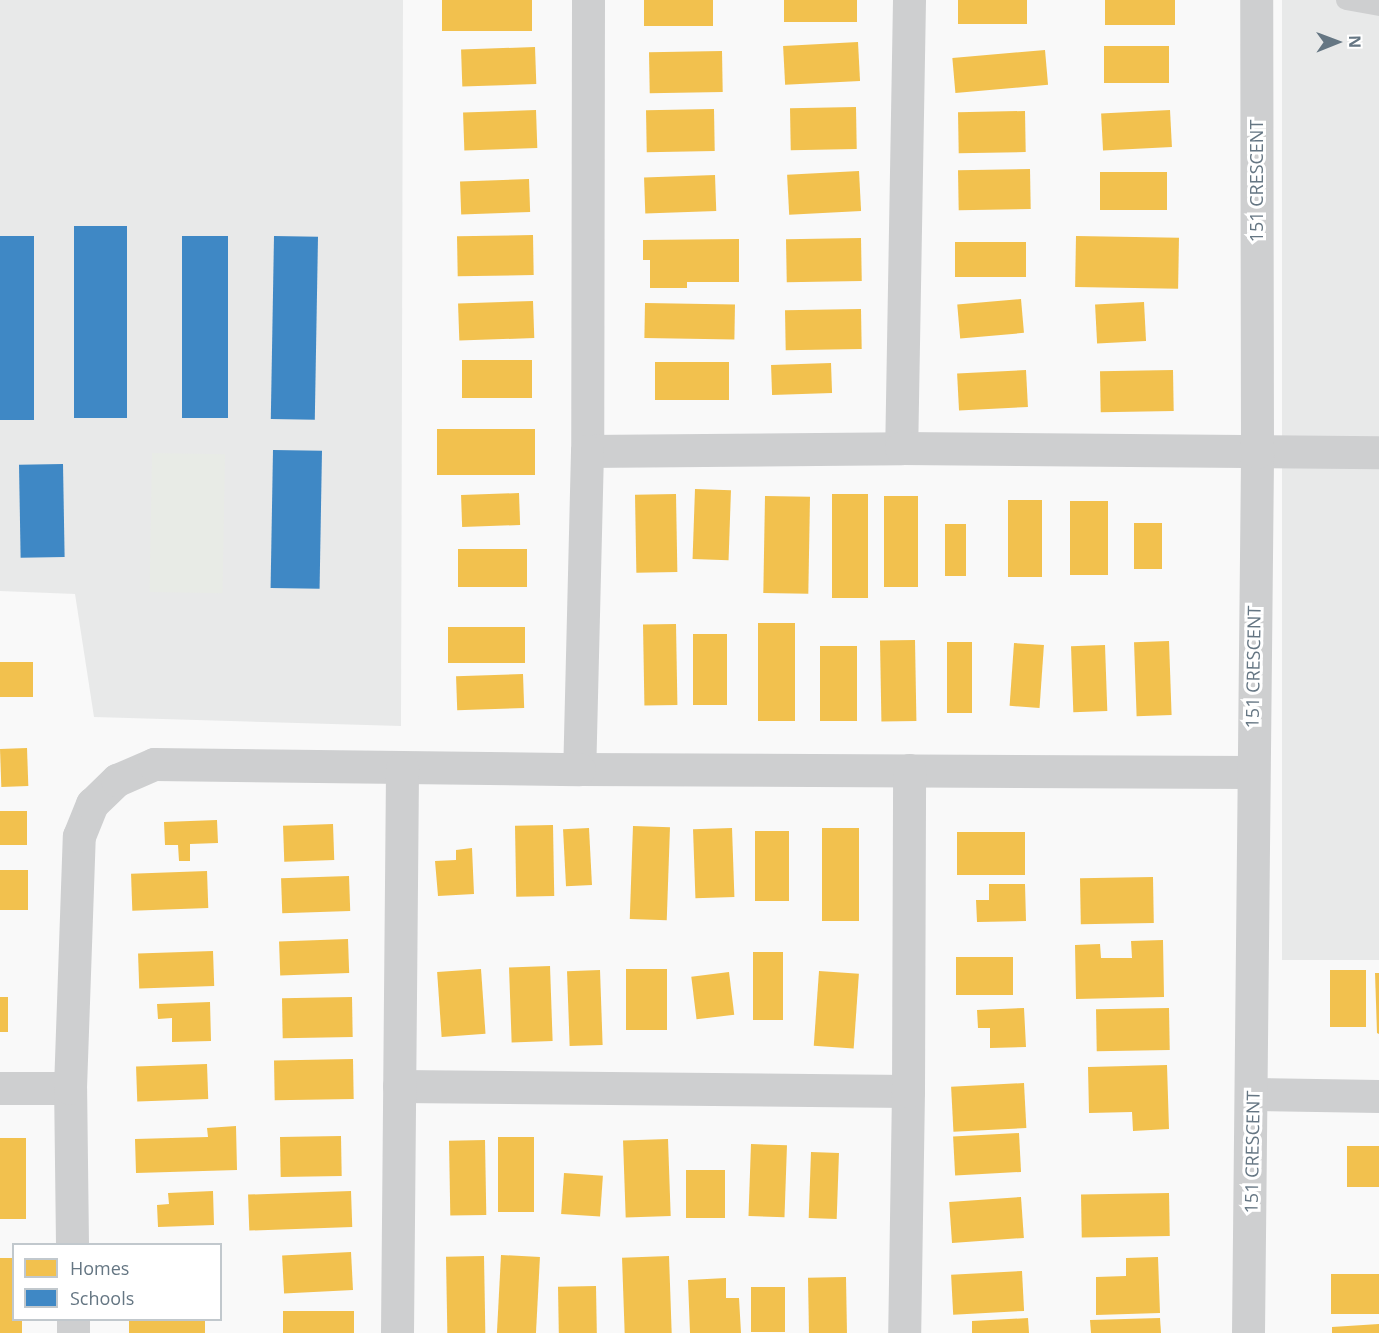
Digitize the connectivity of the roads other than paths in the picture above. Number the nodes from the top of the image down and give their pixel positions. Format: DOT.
graph roads {
  1 [pos="588,0"];
  2 [pos="909,0"];
  3 [pos="1256,0"];
  4 [pos="1346,0"];
  5 [pos="1379,6"];
  6 [pos="901,448"];
  7 [pos="587,451"];
  8 [pos="1257,452"];
  9 [pos="1379,452"];
  10 [pos="402,768"];
  11 [pos="579,769"];
  12 [pos="909,771"];
  13 [pos="1251,772"];
  14 [pos="399,1086"];
  15 [pos="0,1088"];
  16 [pos="70,1088"];
  17 [pos="908,1091"];
  18 [pos="1253,1094"];
  19 [pos="1379,1096"];
  20 [pos="72,1243"];
  21 [pos="397,1333"];
  22 [pos="904,1333"];
  23 [pos="1248,1333"];
  1 -- 7 [label="street"];
  2 -- 6 [label="street"];
  3 -- 8 [label="street, 151 CRESCENT"];
  4 -- 5 [label="lane"];
  6 -- 7 [label="street"];
  6 -- 8 [label="street"];
  7 -- 11 [label="street"];
  8 -- 9 [label="street"];
  8 -- 13 [label="street, 151 CRESCENT"];
  10 -- 11 [label="street"];
  10 -- 14 [label="street"];
  10 -- 16 [label="street"];
  11 -- 12 [label="street"];
  12 -- 13 [label="street"];
  12 -- 17 [label="street"];
  13 -- 18 [label="street, 151 CRESCENT"];
  14 -- 17 [label="street"];
  14 -- 21 [label="street"];
  15 -- 16 [label="street"];
  16 -- 20 [label="street"];
  17 -- 22 [label="street"];
  18 -- 19 [label="street"];
  18 -- 23 [label="street, 151 CRESCENT"];
}
